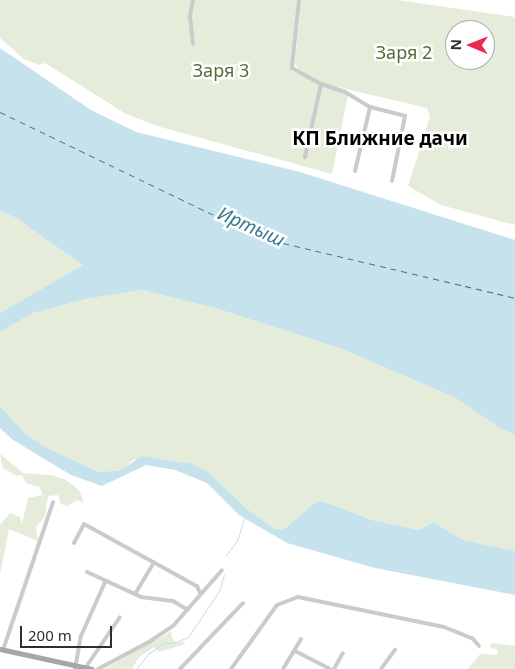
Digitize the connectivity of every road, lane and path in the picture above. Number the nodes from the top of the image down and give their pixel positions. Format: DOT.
graph roads {
  1 [pos="193,0"];
  2 [pos="298,0"];
  3 [pos="193,44"];
  4 [pos="321,84"];
  5 [pos="370,107"];
  6 [pos="304,157"];
  7 [pos="355,171"];
  8 [pos="392,180"];
  9 [pos="53,502"];
  10 [pos="74,543"];
  11 [pos="154,562"];
  12 [pos="222,570"];
  13 [pos="87,572"];
  14 [pos="105,582"];
  15 [pos="200,593"];
  16 [pos="135,594"];
  17 [pos="243,603"];
  18 [pos="188,610"];
  19 [pos="120,617"];
  20 [pos="301,639"];
  21 [pos="480,646"];
  22 [pos="2,650"];
  23 [pos="395,650"];
  24 [pos="296,651"];
  25 [pos="343,653"];
  26 [pos="75,667"];
  27 [pos="86,667"];
  28 [pos="92,669"];
  29 [pos="98,669"];
  30 [pos="180,669"];
  31 [pos="231,669"];
  32 [pos="283,669"];
  33 [pos="330,669"];
  34 [pos="334,669"];
  35 [pos="381,669"];
  1 -- 3 [label="street"];
  2 -- 4 [label="street"];
  4 -- 5 [label="street"];
  4 -- 6 [label="street"];
  5 -- 7 [label="street"];
  5 -- 8 [label="street"];
  9 -- 22 [label="street"];
  10 -- 11 [label="street"];
  11 -- 15 [label="street"];
  11 -- 16 [label="street"];
  12 -- 15 [label="street"];
  13 -- 14 [label="street"];
  14 -- 16 [label="street"];
  14 -- 26 [label="street"];
  15 -- 18 [label="street"];
  16 -- 18 [label="street"];
  17 -- 30 [label="street"];
  18 -- 29 [label="street"];
  19 -- 27 [label="street"];
  20 -- 24 [label="street"];
  21 -- 31 [label="street"];
  22 -- 26 [label="main road"];
  23 -- 35 [label="street"];
  24 -- 32 [label="street"];
  24 -- 33 [label="street"];
  25 -- 34 [label="street"];
  26 -- 27 [label="main road"];
  27 -- 28 [label="main road"];
}
